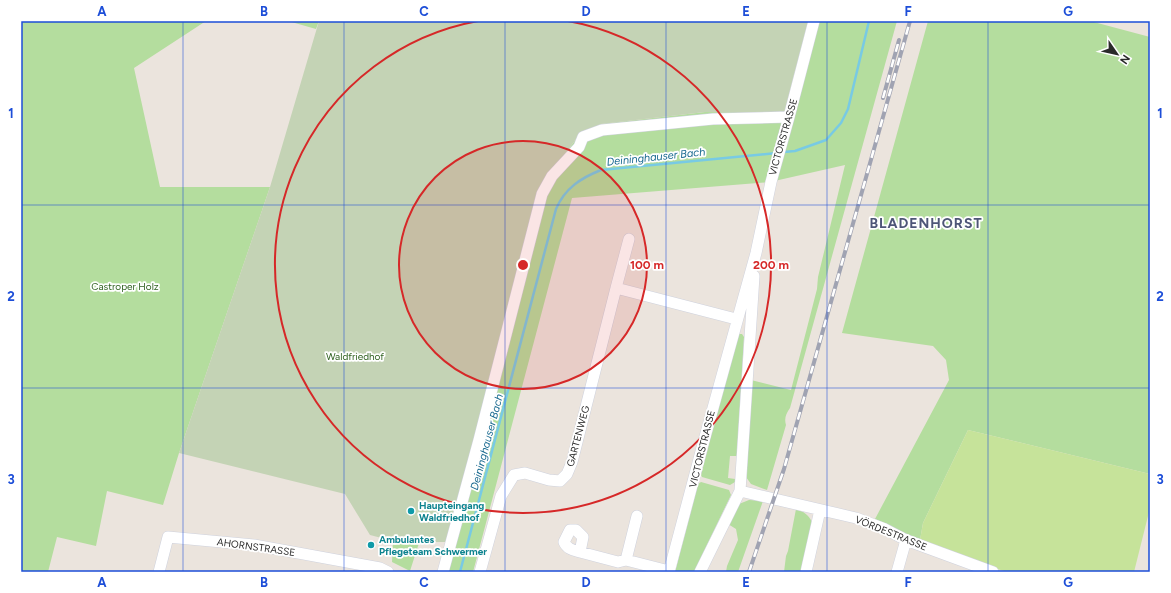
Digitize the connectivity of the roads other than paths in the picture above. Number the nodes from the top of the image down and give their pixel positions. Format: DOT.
graph roads {
  1 [pos="814,21"];
  2 [pos="789,117"];
  3 [pos="629,239"];
  4 [pos="756,253"];
  5 [pos="616,288"];
  6 [pos="735,323"];
  7 [pos="750,331"];
  8 [pos="740,491"];
  9 [pos="820,510"];
  10 [pos="637,516"];
  11 [pos="906,540"];
  12 [pos="580,552"];
  13 [pos="626,560"];
  14 [pos="382,571"];
  15 [pos="159,572"];
  16 [pos="443,572"];
  17 [pos="480,572"];
  18 [pos="669,572"];
  19 [pos="700,572"];
  20 [pos="806,572"];
  21 [pos="897,572"];
  22 [pos="993,572"];
  1 -- 2 [label="street, VICTORSTRASSE"];
  2 -- 4 [label="street, VICTORSTRASSE"];
  2 -- 16 [label="street"];
  3 -- 5 [label="street, GARTENWEG"];
  4 -- 6 [label="street, VICTORSTRASSE"];
  4 -- 7 [label="street, VICTORSTRASSE"];
  5 -- 6 [label="street"];
  5 -- 17 [label="street, GARTENWEG"];
  6 -- 7 [label="street"];
  6 -- 18 [label="street, VICTORSTRASSE"];
  7 -- 8 [label="street, VICTORSTRASSE"];
  8 -- 9 [label="street, VÖRDESTRASSE"];
  8 -- 19 [label="street, VICTORSTRASSE"];
  9 -- 11 [label="street, VÖRDESTRASSE"];
  9 -- 20 [label="street"];
  10 -- 13 [label="street"];
  11 -- 21 [label="street"];
  11 -- 22 [label="street, VÖRDESTRASSE"];
  12 -- 13 [label="street"];
  13 -- 18 [label="street"];
  14 -- 15 [label="street, AHORNSTRASSE"];
}
